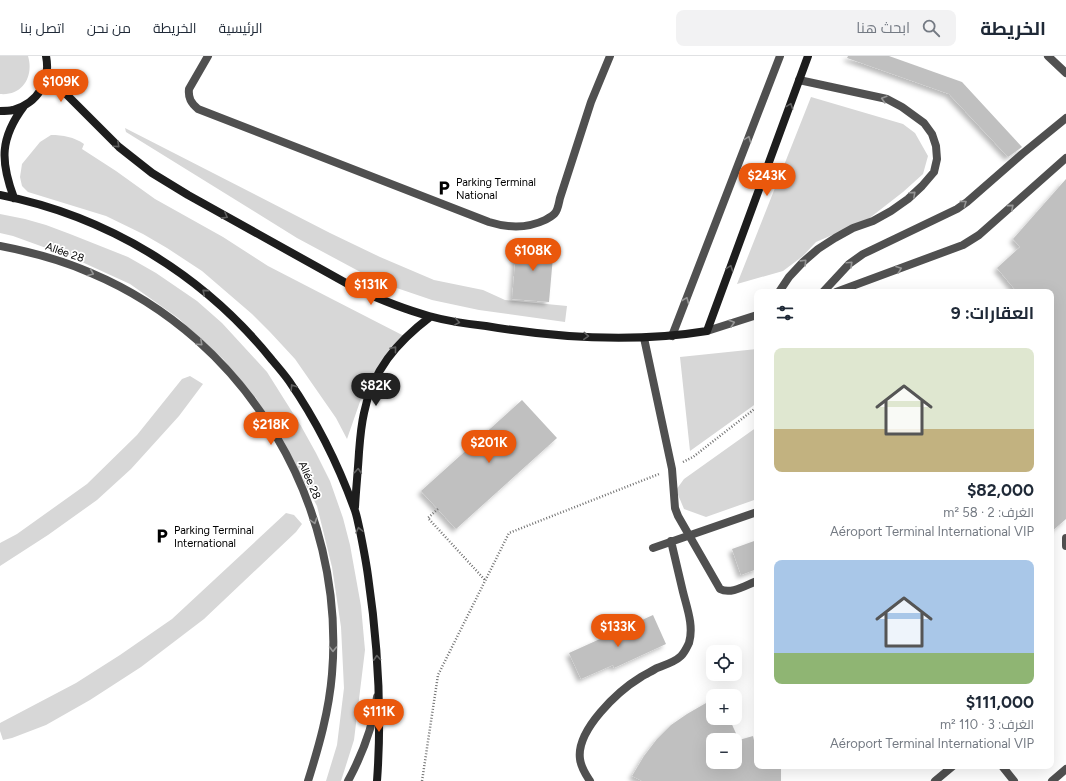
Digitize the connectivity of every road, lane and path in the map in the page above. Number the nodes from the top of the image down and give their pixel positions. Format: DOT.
graph roads {
  1 [pos="46,56"];
  2 [pos="208,56"];
  3 [pos="610,56"];
  4 [pos="780,56"];
  5 [pos="808,56"];
  6 [pos="1048,56"];
  7 [pos="1066,73"];
  8 [pos="47,75"];
  9 [pos="799,80"];
  10 [pos="24,106"];
  11 [pos="0,111"];
  12 [pos="1066,118"];
  13 [pos="1066,158"];
  14 [pos="0,195"];
  15 [pos="14,198"];
  16 [pos="0,246"];
  17 [pos="781,289"];
  18 [pos="826,289"];
  19 [pos="844,289"];
  20 [pos="754,316"];
  21 [pos="430,317"];
  22 [pos="707,331"];
  23 [pos="672,336"];
  24 [pos="644,338"];
  25 [pos="754,409"];
  26 [pos="672,469"];
  27 [pos="355,510"];
  28 [pos="438,510"];
  29 [pos="754,513"];
  30 [pos="689,535"];
  31 [pos="1066,538"];
  32 [pos="672,541"];
  33 [pos="1066,546"];
  34 [pos="653,548"];
  35 [pos="485,580"];
  36 [pos="754,582"];
  37 [pos="378,676"];
  38 [pos="949,769"];
  39 [pos="1004,769"];
  40 [pos="1066,769"];
  41 [pos="308,781"];
  42 [pos="348,781"];
  43 [pos="376,781"];
  44 [pos="422,781"];
  45 [pos="590,781"];
  46 [pos="935,781"];
  47 [pos="1014,781"];
  48 [pos="1052,781"];
  1 -- 8 [label="street"];
  2 -- 3 [label="street"];
  23 -- 4 [label="street, one-way"];
  5 -- 9 [label="street"];
  6 -- 7 [label="street"];
  8 -- 10 [label="street"];
  8 -- 21 [label="street, one-way"];
  17 -- 9 [label="street, one-way"];
  22 -- 9 [label="street, one-way"];
  10 -- 11 [label="street"];
  10 -- 15 [label="street"];
  18 -- 12 [label="street, one-way"];
  19 -- 13 [label="street, one-way"];
  14 -- 15 [label="street"];
  27 -- 15 [label="street, one-way"];
  16 -- 41 [label="street, Allée 28, one-way"];
  22 -- 20 [label="street, one-way"];
  21 -- 24 [label="street, one-way"];
  27 -- 21 [label="street, one-way"];
  22 -- 23 [label="street"];
  23 -- 24 [label="street"];
  24 -- 26 [label="street"];
  25 -- 26 [label="path"];
  26 -- 30 [label="street"];
  26 -- 35 [label="path"];
  37 -- 27 [label="street, one-way"];
  28 -- 35 [label="path"];
  29 -- 30 [label="street"];
  30 -- 32 [label="street"];
  30 -- 36 [label="street"];
  31 -- 33 [label="street"];
  32 -- 34 [label="street"];
  32 -- 45 [label="street"];
  35 -- 44 [label="path"];
  37 -- 42 [label="street"];
  37 -- 43 [label="street"];
  38 -- 46 [label="street"];
  39 -- 47 [label="street"];
  40 -- 48 [label="street"];
}
